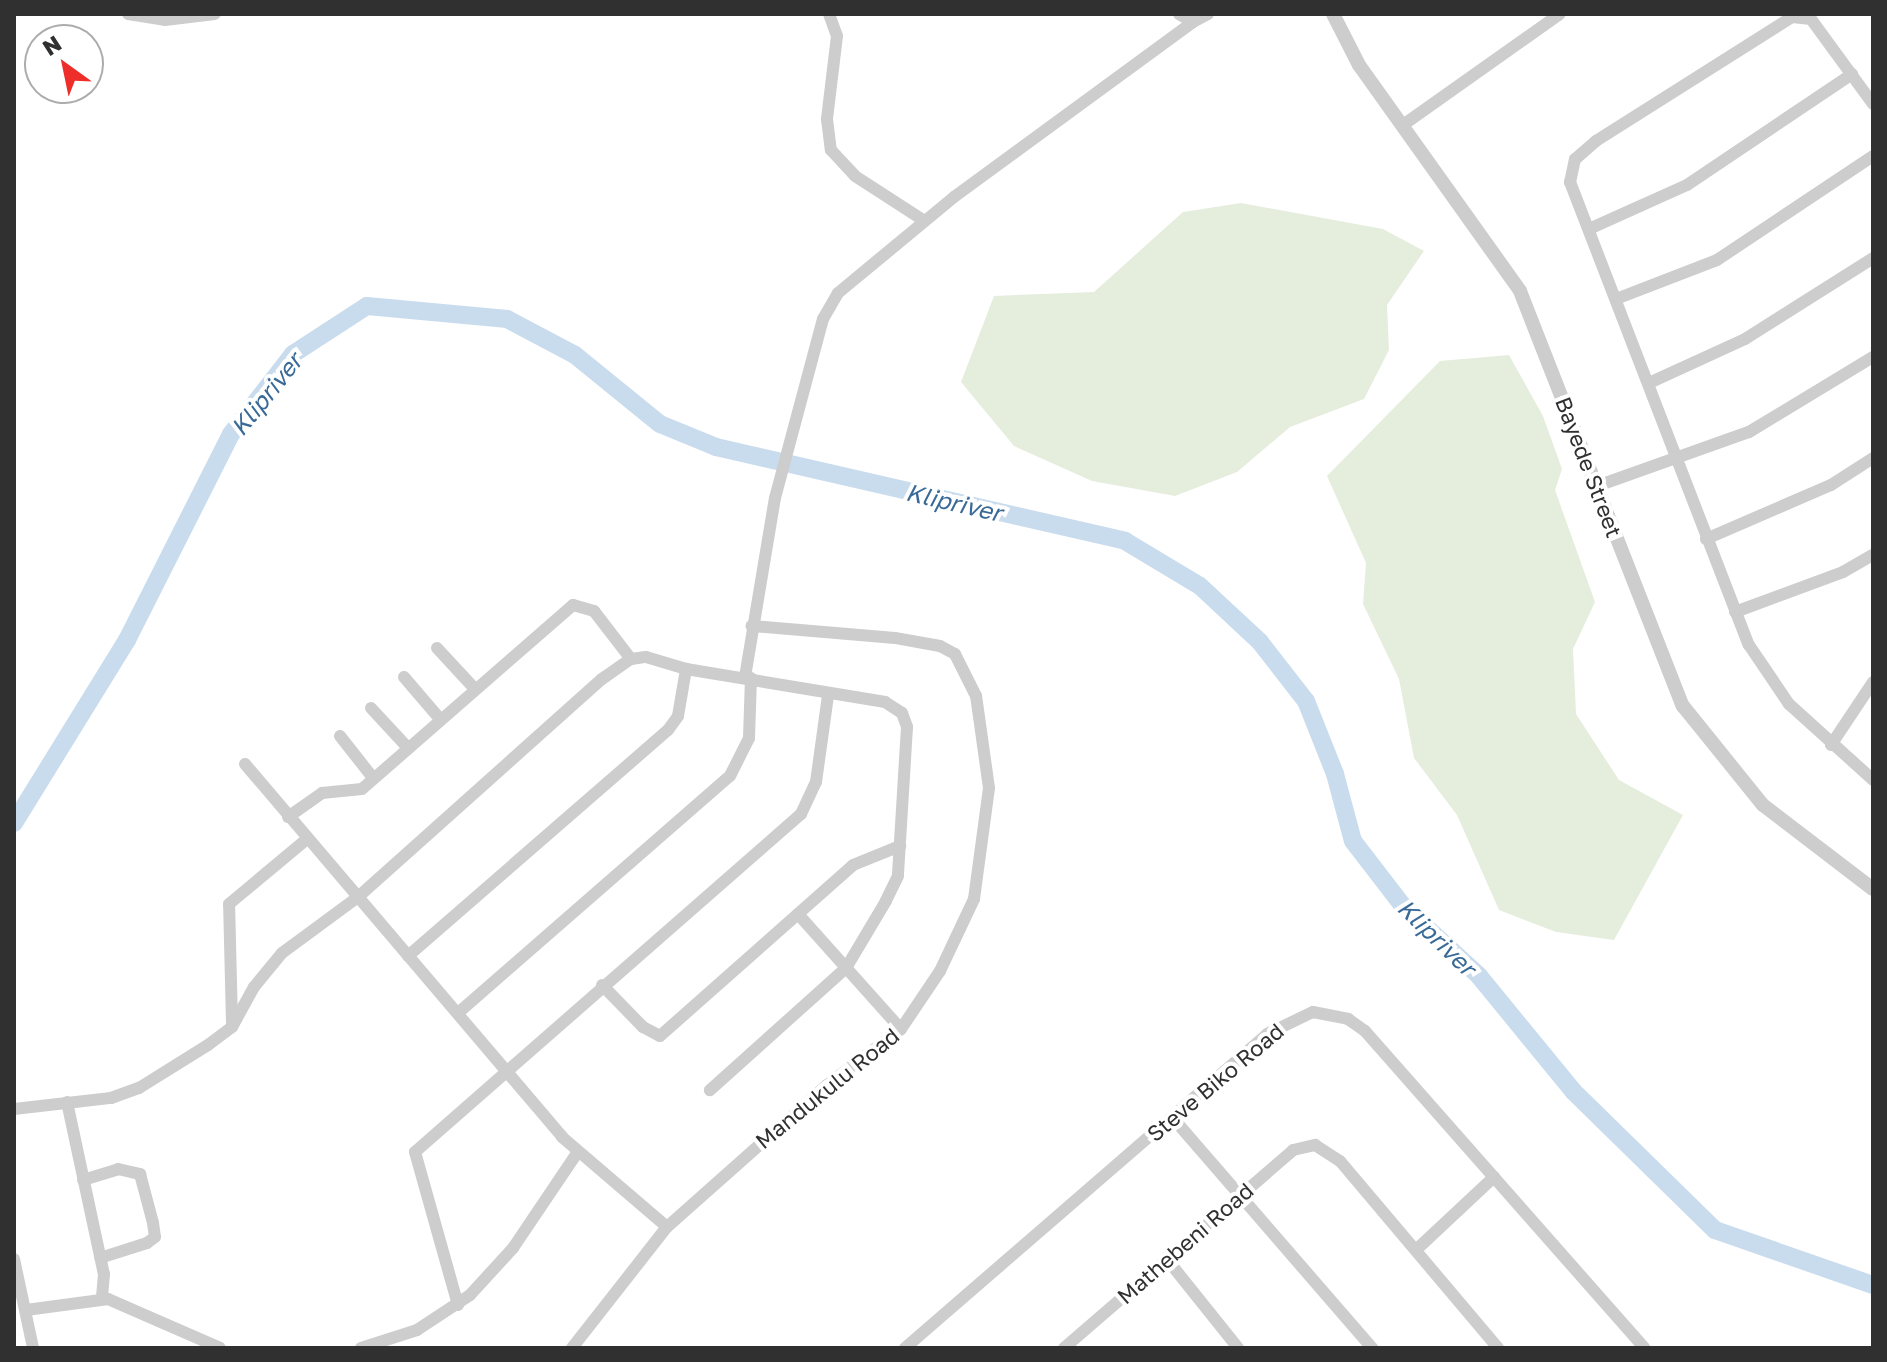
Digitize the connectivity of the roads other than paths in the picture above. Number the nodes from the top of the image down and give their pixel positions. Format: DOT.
graph roads {
  1 [pos="128,14"];
  2 [pos="215,14"];
  3 [pos="829,14"];
  4 [pos="1179,14"];
  5 [pos="1208,14"];
  6 [pos="1333,14"];
  7 [pos="1560,14"];
  8 [pos="1193,22"];
  9 [pos="1852,74"];
  10 [pos="1873,104"];
  11 [pos="1403,125"];
  12 [pos="1873,156"];
  13 [pos="923,220"];
  14 [pos="1589,229"];
  15 [pos="1873,258"];
  16 [pos="1616,299"];
  17 [pos="1873,357"];
  18 [pos="1649,383"];
  19 [pos="1873,458"];
  20 [pos="1676,459"];
  21 [pos="1597,486"];
  22 [pos="1706,539"];
  23 [pos="1873,555"];
  24 [pos="1735,612"];
  25 [pos="752,626"];
  26 [pos="437,648"];
  27 [pos="631,659"];
  28 [pos="686,669"];
  29 [pos="404,677"];
  30 [pos="748,678"];
  31 [pos="1873,682"];
  32 [pos="475,689"];
  33 [pos="828,695"];
  34 [pos="371,708"];
  35 [pos="440,719"];
  36 [pos="340,736"];
  37 [pos="1831,745"];
  38 [pos="408,748"];
  39 [pos="245,764"];
  40 [pos="373,778"];
  41 [pos="1873,780"];
  42 [pos="288,817"];
  43 [pos="307,839"];
  44 [pos="900,846"];
  45 [pos="1873,889"];
  46 [pos="358,897"];
  47 [pos="798,914"];
  48 [pos="408,956"];
  49 [pos="846,968"];
  50 [pos="602,985"];
  51 [pos="458,1013"];
  52 [pos="232,1027"];
  53 [pos="901,1029"];
  54 [pos="505,1069"];
  55 [pos="710,1090"];
  56 [pos="67,1102"];
  57 [pos="14,1109"];
  58 [pos="1172,1117"];
  59 [pos="577,1153"];
  60 [pos="1494,1177"];
  61 [pos="83,1180"];
  62 [pos="1242,1194"];
  63 [pos="667,1227"];
  64 [pos="1416,1250"];
  65 [pos="100,1258"];
  66 [pos="1166,1258"];
  67 [pos="14,1259"];
  68 [pos="102,1298"];
  69 [pos="458,1305"];
  70 [pos="26,1310"];
  71 [pos="33,1348"];
  72 [pos="220,1348"];
  73 [pos="361,1348"];
  74 [pos="572,1348"];
  75 [pos="905,1348"];
  76 [pos="1064,1348"];
  77 [pos="1238,1348"];
  78 [pos="1372,1348"];
  79 [pos="1498,1348"];
  80 [pos="1644,1348"];
  1 -- 2 [label="street"];
  3 -- 13 [label="street"];
  4 -- 8 [label="street"];
  5 -- 8 [label="street"];
  6 -- 11 [label="street, Bayede Street"];
  7 -- 11 [label="street"];
  8 -- 13 [label="street"];
  9 -- 10 [label="street"];
  9 -- 14 [label="street"];
  9 -- 14 [label="street"];
  11 -- 21 [label="street, Bayede Street"];
  12 -- 16 [label="street"];
  13 -- 25 [label="street"];
  14 -- 16 [label="street"];
  15 -- 18 [label="street"];
  16 -- 18 [label="street"];
  17 -- 20 [label="street"];
  18 -- 20 [label="street"];
  19 -- 22 [label="street"];
  20 -- 21 [label="street"];
  20 -- 22 [label="street"];
  21 -- 45 [label="street, Bayede Street"];
  22 -- 24 [label="street"];
  23 -- 24 [label="street"];
  24 -- 37 [label="street"];
  25 -- 30 [label="street"];
  25 -- 53 [label="street, Mandukulu Road"];
  26 -- 32 [label="street"];
  27 -- 28 [label="street"];
  27 -- 32 [label="street"];
  27 -- 46 [label="street"];
  28 -- 30 [label="street"];
  28 -- 48 [label="street"];
  29 -- 35 [label="street"];
  30 -- 33 [label="street"];
  30 -- 51 [label="street"];
  31 -- 37 [label="street"];
  32 -- 35 [label="street"];
  33 -- 44 [label="street"];
  33 -- 50 [label="street"];
  34 -- 38 [label="street"];
  35 -- 38 [label="street"];
  36 -- 40 [label="street"];
  37 -- 41 [label="street"];
  38 -- 40 [label="street"];
  39 -- 42 [label="street"];
  40 -- 42 [label="street"];
  42 -- 43 [label="street"];
  43 -- 46 [label="street"];
  43 -- 52 [label="street"];
  44 -- 47 [label="street"];
  44 -- 49 [label="street"];
  46 -- 48 [label="street"];
  46 -- 52 [label="street"];
  47 -- 49 [label="street"];
  47 -- 50 [label="street"];
  48 -- 51 [label="street"];
  49 -- 53 [label="street"];
  49 -- 55 [label="street"];
  50 -- 54 [label="street"];
  51 -- 54 [label="street"];
  52 -- 56 [label="street"];
  53 -- 63 [label="street, Mandukulu Road"];
  54 -- 59 [label="street"];
  54 -- 69 [label="street"];
  56 -- 57 [label="street"];
  56 -- 61 [label="street"];
  58 -- 60 [label="street, Steve Biko Road"];
  58 -- 62 [label="street"];
  58 -- 75 [label="street, Steve Biko Road"];
  59 -- 63 [label="street"];
  59 -- 69 [label="street"];
  60 -- 64 [label="street"];
  60 -- 80 [label="street, Steve Biko Road"];
  61 -- 65 [label="street"];
  61 -- 65 [label="street"];
  62 -- 64 [label="street, Mathebeni Road"];
  62 -- 66 [label="street, Mathebeni Road"];
  62 -- 78 [label="street"];
  63 -- 74 [label="street, Mandukulu Road"];
  64 -- 79 [label="street"];
  65 -- 68 [label="street"];
  66 -- 76 [label="street, Mathebeni Road"];
  66 -- 77 [label="street"];
  67 -- 70 [label="street"];
  68 -- 70 [label="street"];
  68 -- 72 [label="street"];
  69 -- 73 [label="street"];
  70 -- 71 [label="street"];
}
